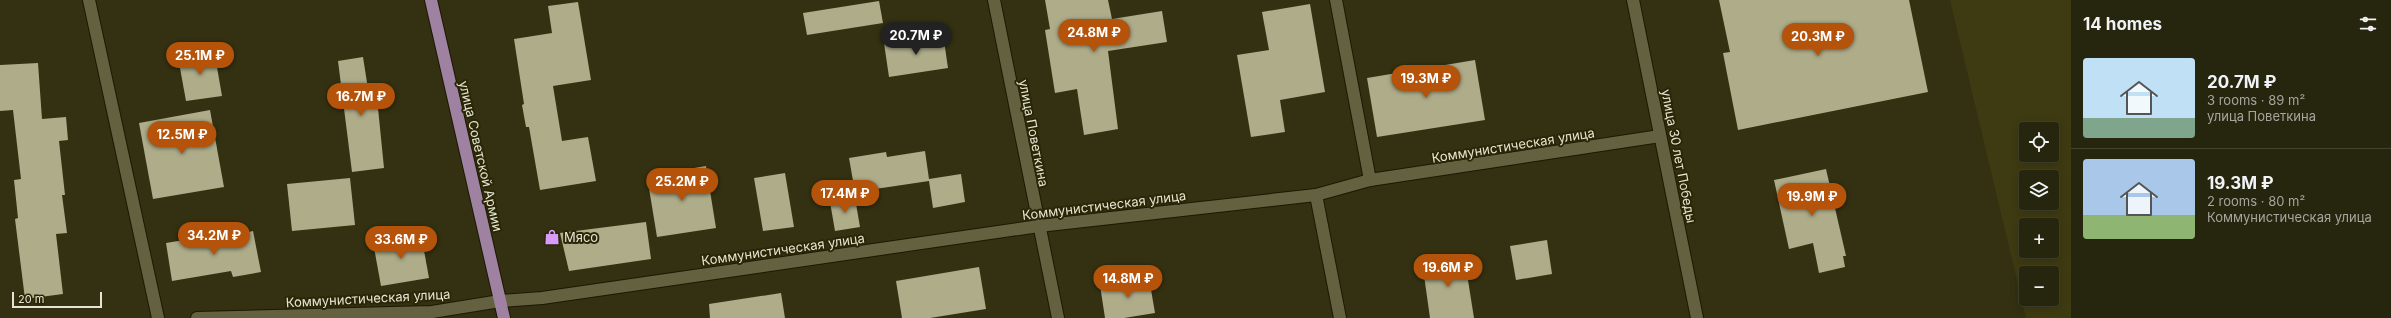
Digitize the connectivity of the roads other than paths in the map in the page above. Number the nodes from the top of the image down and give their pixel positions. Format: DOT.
graph roads {
  1 [pos="89,0"];
  2 [pos="431,0"];
  3 [pos="994,0"];
  4 [pos="1336,0"];
  5 [pos="1633,0"];
  6 [pos="1660,136"];
  7 [pos="1370,180"];
  8 [pos="1316,195"];
  9 [pos="1039,226"];
  10 [pos="500,301"];
  11 [pos="158,318"];
  12 [pos="197,318"];
  13 [pos="225,318"];
  14 [pos="504,318"];
  15 [pos="1058,318"];
  16 [pos="1340,318"];
  17 [pos="1697,318"];
  1 -- 11 [label="street"];
  2 -- 10 [label="main road, улица Советской Армии"];
  3 -- 9 [label="street, улица Поветкина"];
  4 -- 7 [label="street"];
  5 -- 6 [label="street, улица 30 лет Победы"];
  6 -- 7 [label="street, Коммунистическая улица"];
  6 -- 17 [label="street, улица 30 лет Победы"];
  7 -- 8 [label="street, Коммунистическая улица"];
  8 -- 9 [label="street, Коммунистическая улица"];
  8 -- 16 [label="street"];
  9 -- 10 [label="street, Коммунистическая улица"];
  9 -- 15 [label="street, улица Поветкина"];
  10 -- 13 [label="street, Коммунистическая улица"];
  10 -- 14 [label="main road, улица Советской Армии"];
  12 -- 13 [label="street, Коммунистическая улица"];
}
